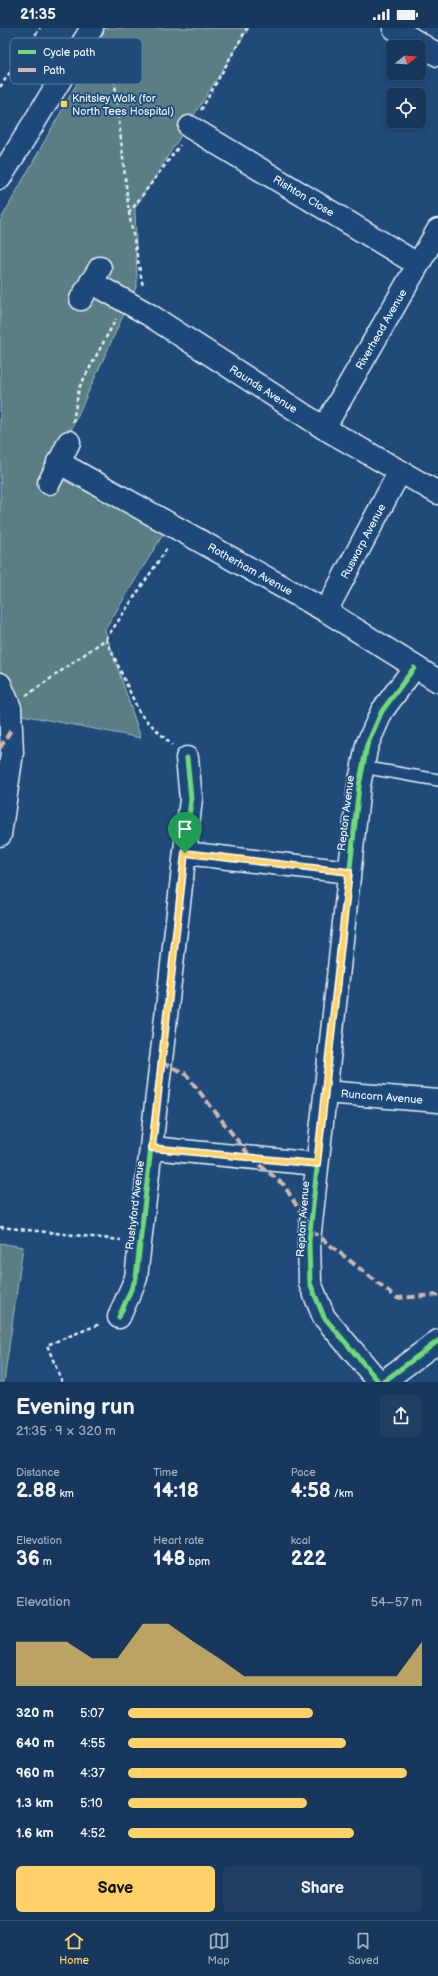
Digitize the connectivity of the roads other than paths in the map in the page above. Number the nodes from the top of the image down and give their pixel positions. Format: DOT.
graph roads {
  1 [pos="394,28"];
  2 [pos="438,55"];
  3 [pos="64,84"];
  4 [pos="190,128"];
  5 [pos="0,178"];
  6 [pos="438,230"];
  7 [pos="417,264"];
  8 [pos="91,283"];
  9 [pos="324,428"];
  10 [pos="69,442"];
  11 [pos="58,462"];
  12 [pos="400,471"];
  13 [pos="49,483"];
  14 [pos="438,493"];
  15 [pos="326,611"];
  16 [pos="414,668"];
  17 [pos="438,681"];
  18 [pos="0,684"];
  19 [pos="187,758"];
  20 [pos="362,767"];
  21 [pos="438,780"];
  22 [pos="0,835"];
  23 [pos="185,853"];
  24 [pos="349,872"];
  25 [pos="325,1092"];
  26 [pos="438,1101"];
  27 [pos="152,1148"];
  28 [pos="317,1164"];
  29 [pos="119,1316"];
  30 [pos="438,1341"];
  31 [pos="379,1382"];
  32 [pos="383,1382"];
  1 -- 2 [label="street"];
  3 -- 5 [label="street"];
  4 -- 7 [label="street, Rishton Close"];
  6 -- 7 [label="street, Riverhead Avenue"];
  7 -- 9 [label="street, Riverhead Avenue"];
  8 -- 9 [label="street, Raunds Avenue"];
  9 -- 12 [label="street, Raunds Avenue"];
  10 -- 11 [label="street"];
  11 -- 13 [label="street"];
  11 -- 15 [label="street, Rotherham Avenue"];
  12 -- 14 [label="street, Raunds Avenue"];
  12 -- 15 [label="street, Ruswarp Avenue"];
  15 -- 16 [label="street, Rotherham Avenue"];
  16 -- 17 [label="street, Rotherham Avenue"];
  16 -- 20 [label="street, Repton Avenue"];
  18 -- 22 [label="street"];
  19 -- 23 [label="street, Rushyford Avenue"];
  20 -- 21 [label="lane"];
  20 -- 24 [label="street, Repton Avenue"];
  23 -- 24 [label="street"];
  23 -- 27 [label="street, Rushyford Avenue"];
  24 -- 25 [label="street, Repton Avenue"];
  25 -- 26 [label="street, Runcorn Avenue"];
  25 -- 28 [label="street, Repton Avenue"];
  27 -- 28 [label="street"];
  27 -- 29 [label="street, Rushyford Avenue"];
  28 -- 31 [label="street, Repton Avenue"];
  30 -- 32 [label="street"];
}
